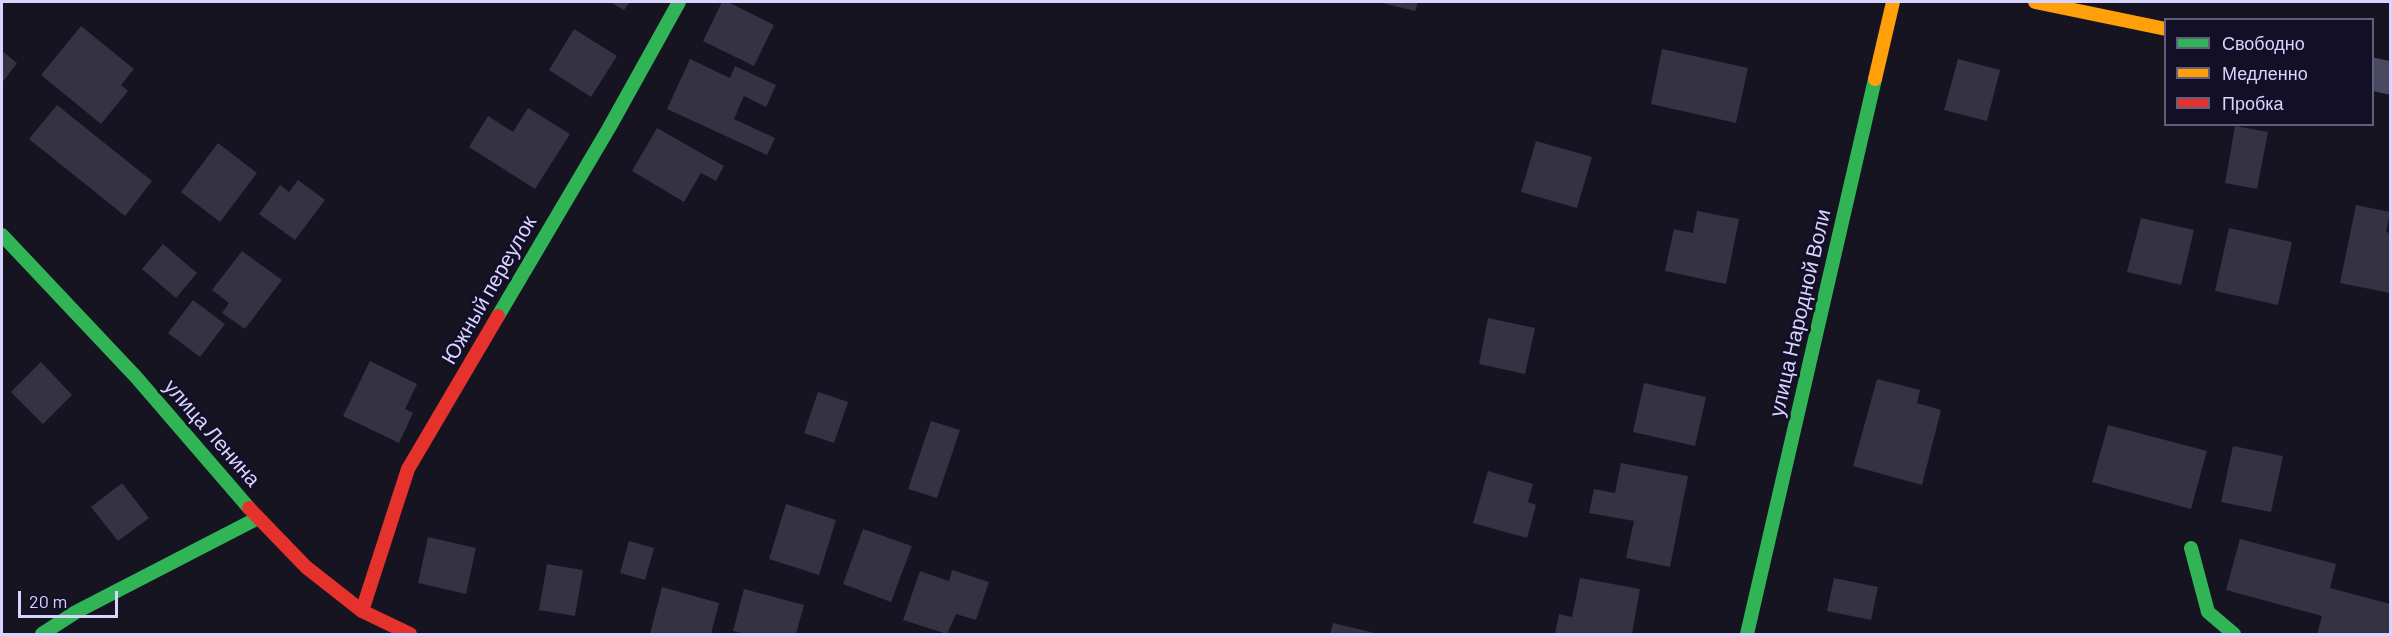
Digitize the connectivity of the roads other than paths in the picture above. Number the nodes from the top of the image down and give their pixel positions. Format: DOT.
graph roads {
  1 [pos="679,2"];
  2 [pos="1893,2"];
  3 [pos="2035,2"];
  4 [pos="2164,29"];
  5 [pos="2374,74"];
  6 [pos="2391,78"];
  7 [pos="2,235"];
  8 [pos="258,518"];
  9 [pos="2191,548"];
  10 [pos="362,611"];
  11 [pos="42,634"];
  12 [pos="410,634"];
  13 [pos="1748,634"];
  14 [pos="2234,634"];
  1 -- 10 [label="street, Южный переулок"];
  2 -- 13 [label="street, улица Народной Воли"];
  3 -- 4 [label="street"];
  5 -- 6 [label="street"];
  7 -- 8 [label="street, улица Ленина"];
  8 -- 10 [label="street, улица Ленина"];
  8 -- 11 [label="street"];
  9 -- 14 [label="street"];
  10 -- 12 [label="street, улица Ленина"];
}
